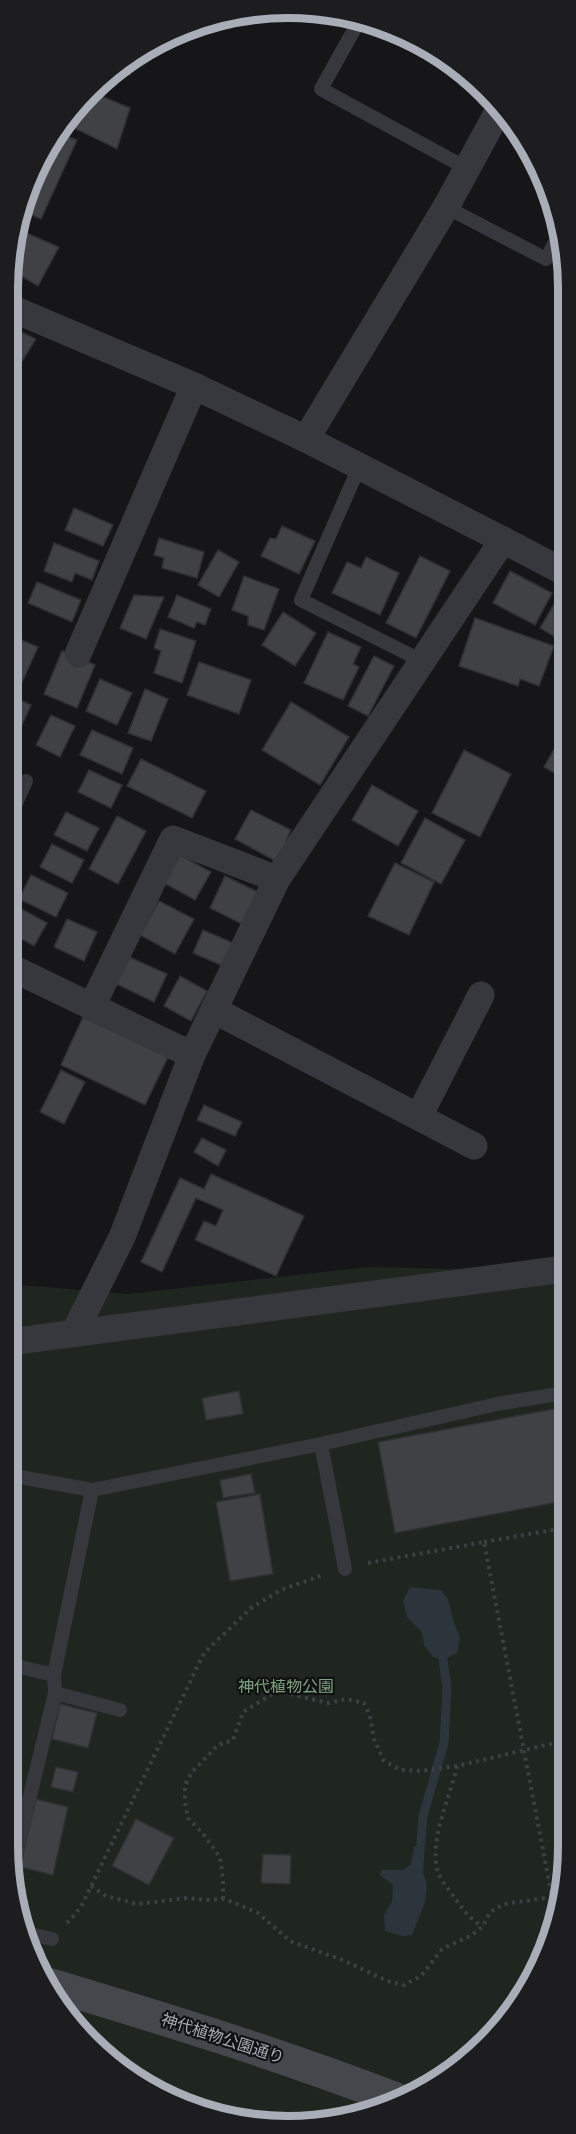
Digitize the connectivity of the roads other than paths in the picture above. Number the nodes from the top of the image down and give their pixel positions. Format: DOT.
graph roads {
  1 [pos="356,26"];
  2 [pos="496,116"];
  3 [pos="468,169"];
  4 [pos="446,207"];
  5 [pos="554,244"];
  6 [pos="18,311"];
  7 [pos="194,386"];
  8 [pos="306,439"];
  9 [pos="359,467"];
  10 [pos="503,540"];
  11 [pos="558,569"];
  12 [pos="78,654"];
  13 [pos="422,661"];
  14 [pos="26,781"];
  15 [pos="18,799"];
  16 [pos="277,879"];
  17 [pos="18,971"];
  18 [pos="481,995"];
  19 [pos="92,1006"];
  20 [pos="214,1010"];
  21 [pos="192,1054"];
  22 [pos="419,1116"];
  23 [pos="474,1146"];
  24 [pos="558,1270"];
  25 [pos="74,1333"];
  26 [pos="18,1341"];
  27 [pos="558,1394"];
  28 [pos="321,1444"];
  29 [pos="18,1476"];
  30 [pos="92,1490"];
  31 [pos="345,1569"];
  32 [pos="18,1666"];
  33 [pos="54,1675"];
  34 [pos="55,1693"];
  35 [pos="120,1710"];
  36 [pos="18,1845"];
  37 [pos="33,1935"];
  38 [pos="52,1939"];
  39 [pos="58,1987"];
  40 [pos="388,2096"];
  1 -- 3 [label="lane"];
  2 -- 3 [label="street"];
  3 -- 4 [label="street"];
  4 -- 5 [label="lane"];
  4 -- 8 [label="street"];
  6 -- 7 [label="street"];
  7 -- 8 [label="street"];
  7 -- 12 [label="street"];
  8 -- 9 [label="street"];
  9 -- 10 [label="street"];
  9 -- 13 [label="lane"];
  10 -- 11 [label="street"];
  10 -- 13 [label="street"];
  13 -- 16 [label="street"];
  14 -- 15 [label="lane"];
  16 -- 19 [label="street"];
  16 -- 20 [label="street"];
  17 -- 19 [label="street"];
  18 -- 22 [label="street"];
  19 -- 21 [label="street"];
  20 -- 21 [label="street"];
  20 -- 22 [label="street"];
  21 -- 25 [label="street"];
  22 -- 23 [label="street"];
  24 -- 25 [label="street"];
  25 -- 26 [label="street"];
  27 -- 28 [label="lane"];
  28 -- 30 [label="lane"];
  28 -- 31 [label="lane"];
  29 -- 30 [label="lane"];
  30 -- 33 [label="lane"];
  32 -- 33 [label="lane"];
  33 -- 34 [label="lane"];
  34 -- 35 [label="lane"];
  34 -- 36 [label="lane"];
  37 -- 38 [label="lane"];
  39 -- 40 [label="street, 神代植物公園通り"];
}
